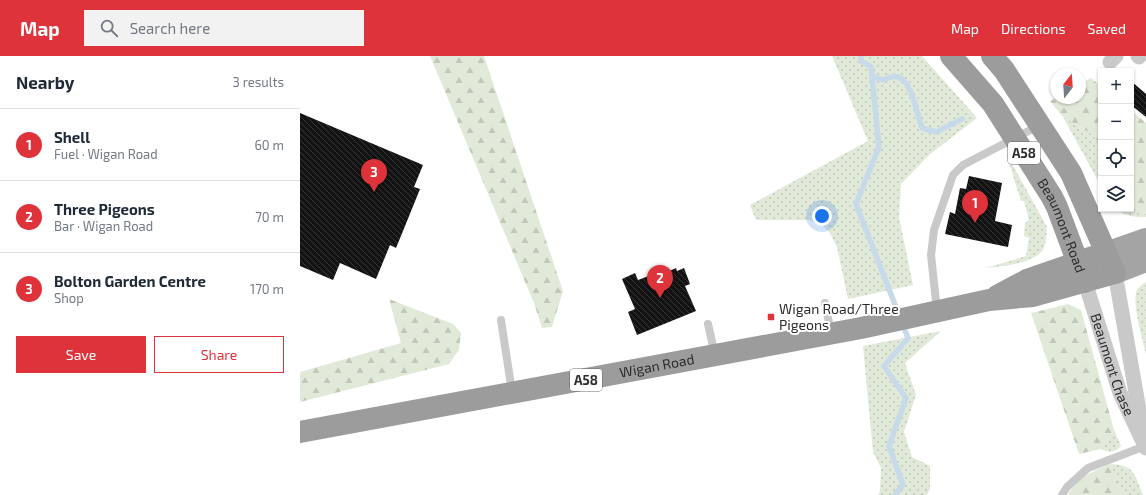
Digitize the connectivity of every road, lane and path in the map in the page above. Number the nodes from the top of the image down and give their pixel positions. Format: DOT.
graph roads {
  1 [pos="951,56"];
  2 [pos="992,56"];
  3 [pos="1040,125"];
  4 [pos="1015,138"];
  5 [pos="1146,239"];
  6 [pos="1106,252"];
  7 [pos="1146,261"];
  8 [pos="1081,272"];
  9 [pos="1115,273"];
  10 [pos="825,303"];
  11 [pos="937,311"];
  12 [pos="501,320"];
  13 [pos="708,324"];
  14 [pos="831,334"];
  15 [pos="715,356"];
  16 [pos="512,393"];
  17 [pos="300,432"];
  18 [pos="1145,447"];
  19 [pos="1062,495"];
  1 -- 4 [label="highway, Beaumont Road / A58"];
  2 -- 3 [label="highway, A58"];
  3 -- 4 [label="lane"];
  3 -- 6 [label="highway, A58"];
  4 -- 8 [label="highway, Beaumont Road / A58"];
  4 -- 11 [label="lane"];
  5 -- 6 [label="main road, Wigan Road"];
  6 -- 8 [label="highway, Wigan Road / A58"];
  6 -- 9 [label="highway, A58"];
  7 -- 9 [label="main road, Wigan Road"];
  8 -- 9 [label="highway, Wigan Road / A58"];
  8 -- 11 [label="highway, Wigan Road / A58"];
  8 -- 18 [label="street, Beaumont Chase"];
  9 -- 18 [label="street, Beaumont Chase"];
  10 -- 14 [label="lane"];
  11 -- 14 [label="highway, Wigan Road / A58"];
  12 -- 16 [label="lane"];
  13 -- 15 [label="lane"];
  14 -- 15 [label="highway, Wigan Road / A58"];
  15 -- 16 [label="highway, Wigan Road / A58"];
  16 -- 17 [label="highway, Wigan Road / A58"];
  18 -- 19 [label="lane"];
}
